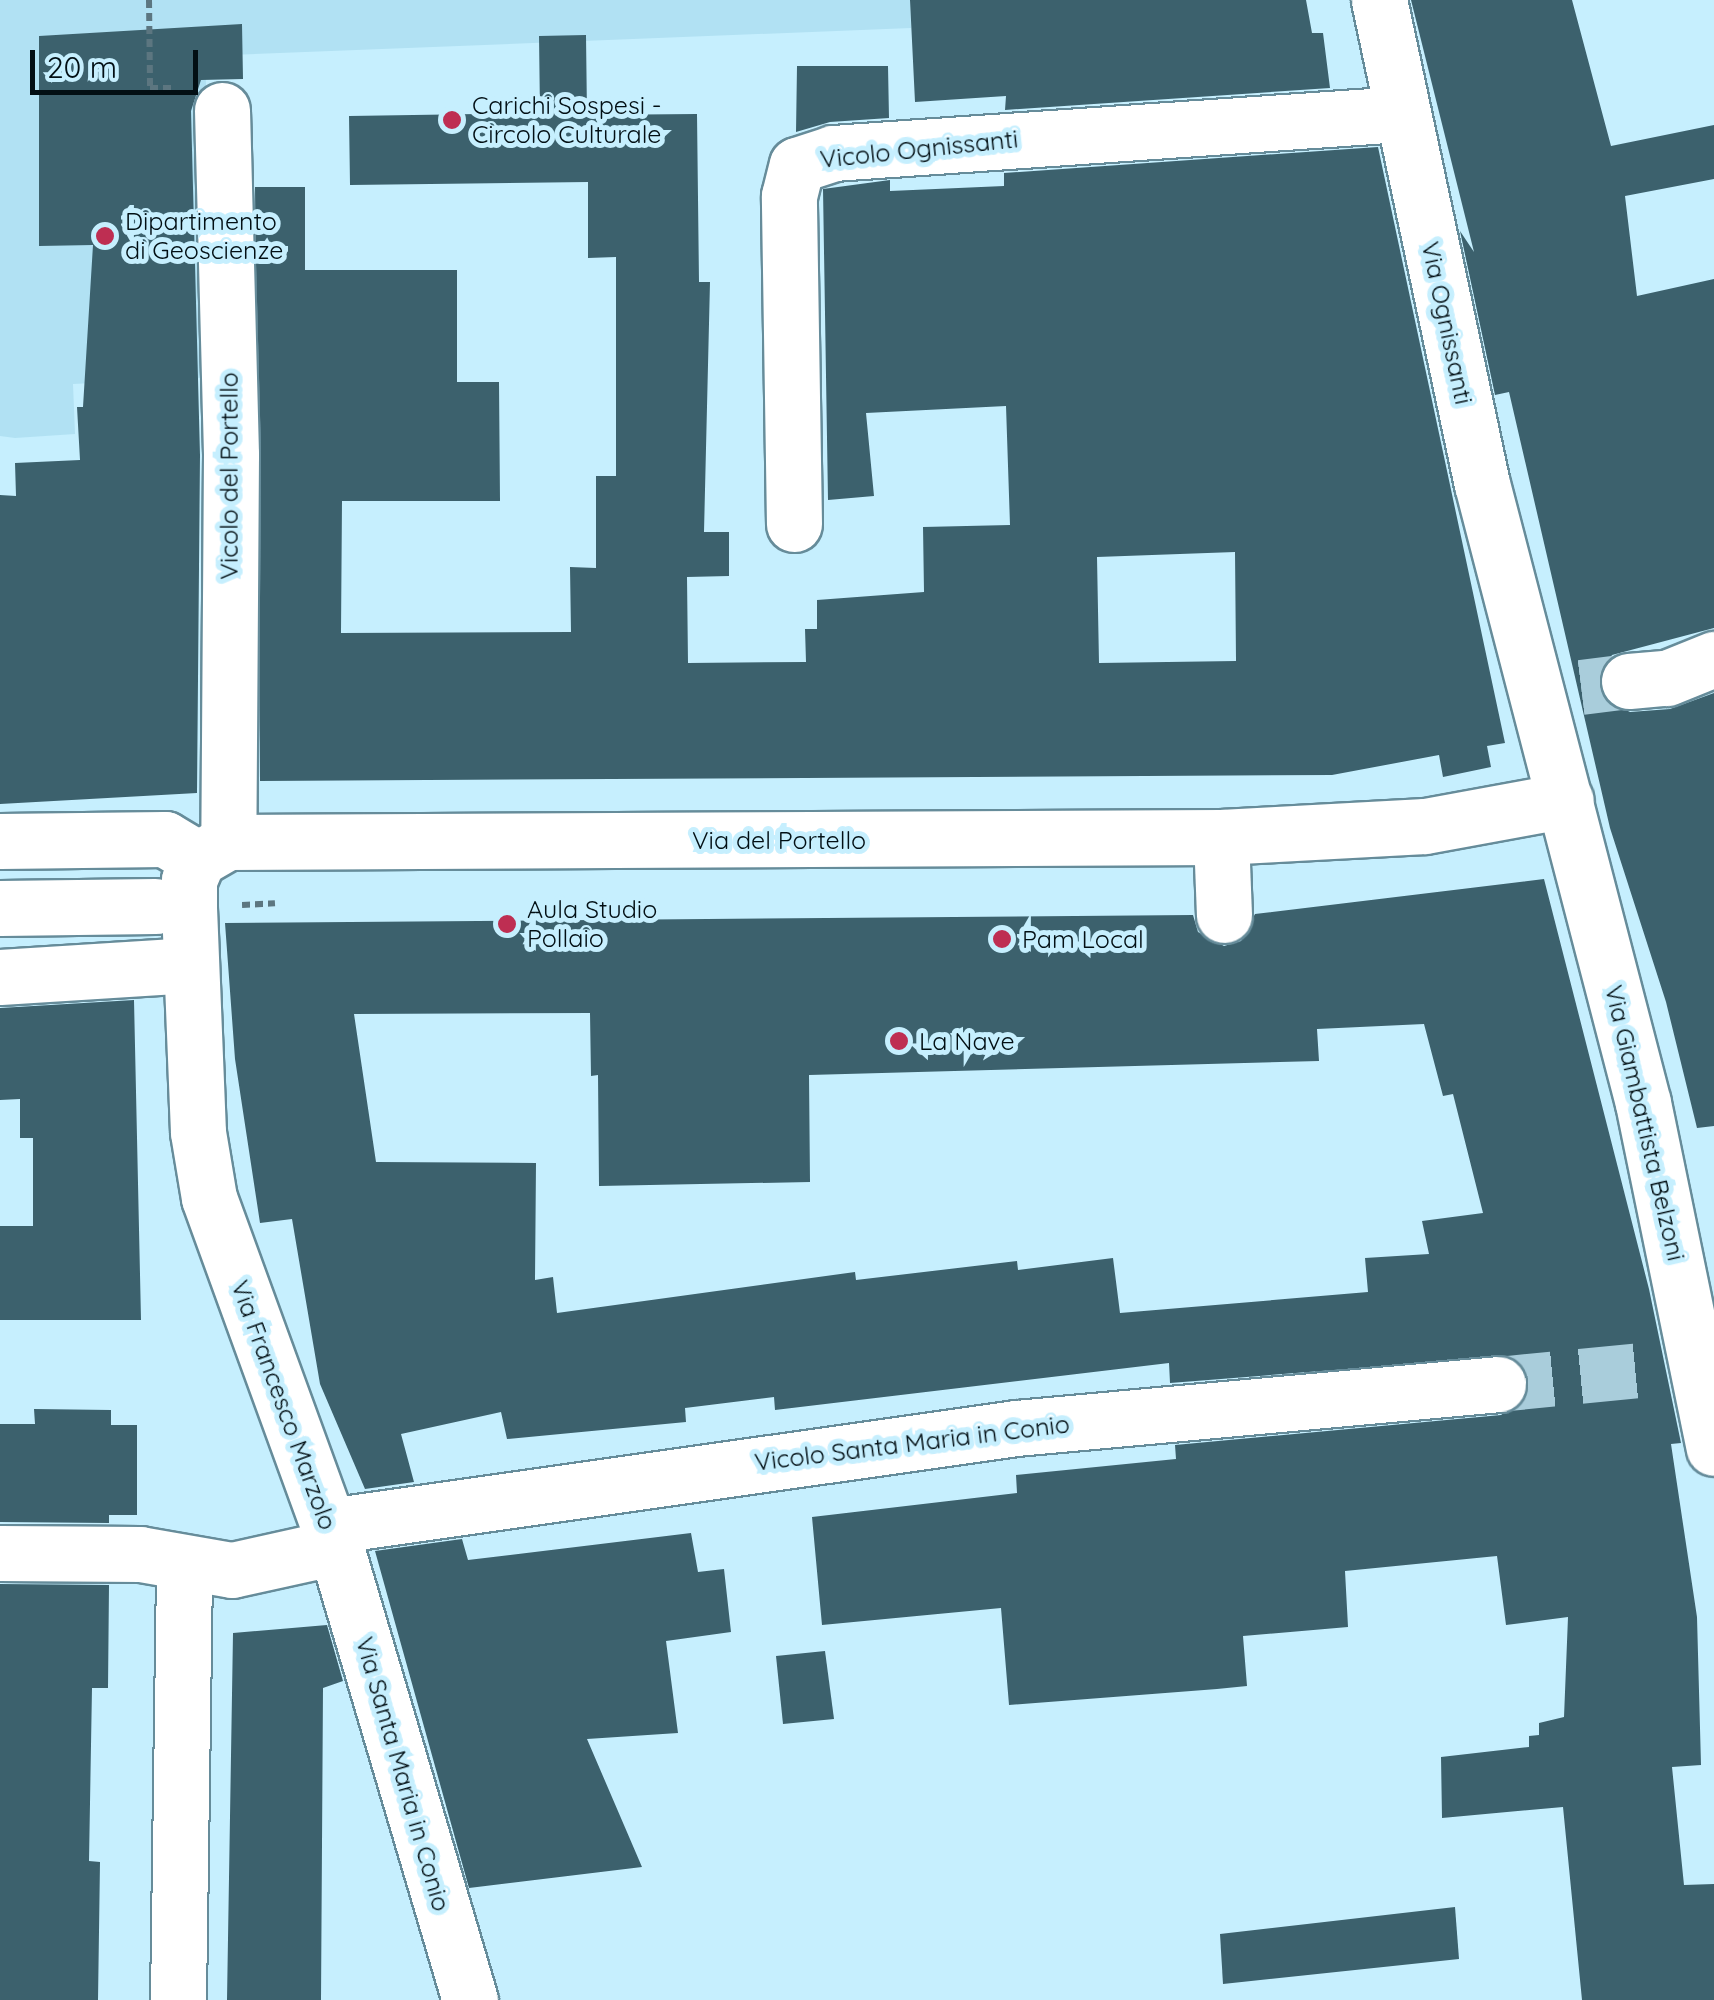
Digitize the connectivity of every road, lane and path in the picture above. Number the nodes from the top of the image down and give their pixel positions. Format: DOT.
graph roads {
  1 [pos="149,0"];
  2 [pos="1379,0"];
  3 [pos="222,110"];
  4 [pos="1401,114"];
  5 [pos="794,524"];
  6 [pos="1714,659"];
  7 [pos="1583,689"];
  8 [pos="1566,800"];
  9 [pos="1221,837"];
  10 [pos="0,841"];
  11 [pos="213,850"];
  12 [pos="155,906"];
  13 [pos="0,908"];
  14 [pos="1224,915"];
  15 [pos="191,964"];
  16 [pos="0,977"];
  17 [pos="1498,1384"];
  18 [pos="1714,1448"];
  19 [pos="332,1536"];
  20 [pos="0,1553"];
  21 [pos="184,1564"];
  22 [pos="178,2000"];
  23 [pos="470,2000"];
  1 -- 3 [label="path"];
  2 -- 4 [label="street, Via Ognissanti"];
  3 -- 11 [label="street, Vicolo del Portello"];
  4 -- 5 [label="street, Vicolo Ognissanti"];
  4 -- 7 [label="street, Via Ognissanti"];
  6 -- 7 [label="street"];
  7 -- 8 [label="street, Via Giambattista Belzoni"];
  8 -- 9 [label="street, Via del Portello"];
  8 -- 18 [label="street, Via Giambattista Belzoni"];
  9 -- 11 [label="street, Via del Portello"];
  9 -- 14 [label="street"];
  10 -- 11 [label="street, Via del Portello"];
  11 -- 15 [label="street, Via Francesco Marzolo"];
  12 -- 13 [label="street"];
  15 -- 16 [label="street"];
  15 -- 19 [label="street, Via Francesco Marzolo"];
  17 -- 19 [label="street, Vicolo Santa Maria in Conio"];
  19 -- 21 [label="street, Via Francesco Marzolo"];
  19 -- 23 [label="street, Via Santa Maria in Conio"];
  20 -- 21 [label="street, Via Francesco Marzolo"];
  21 -- 22 [label="street"];
}
